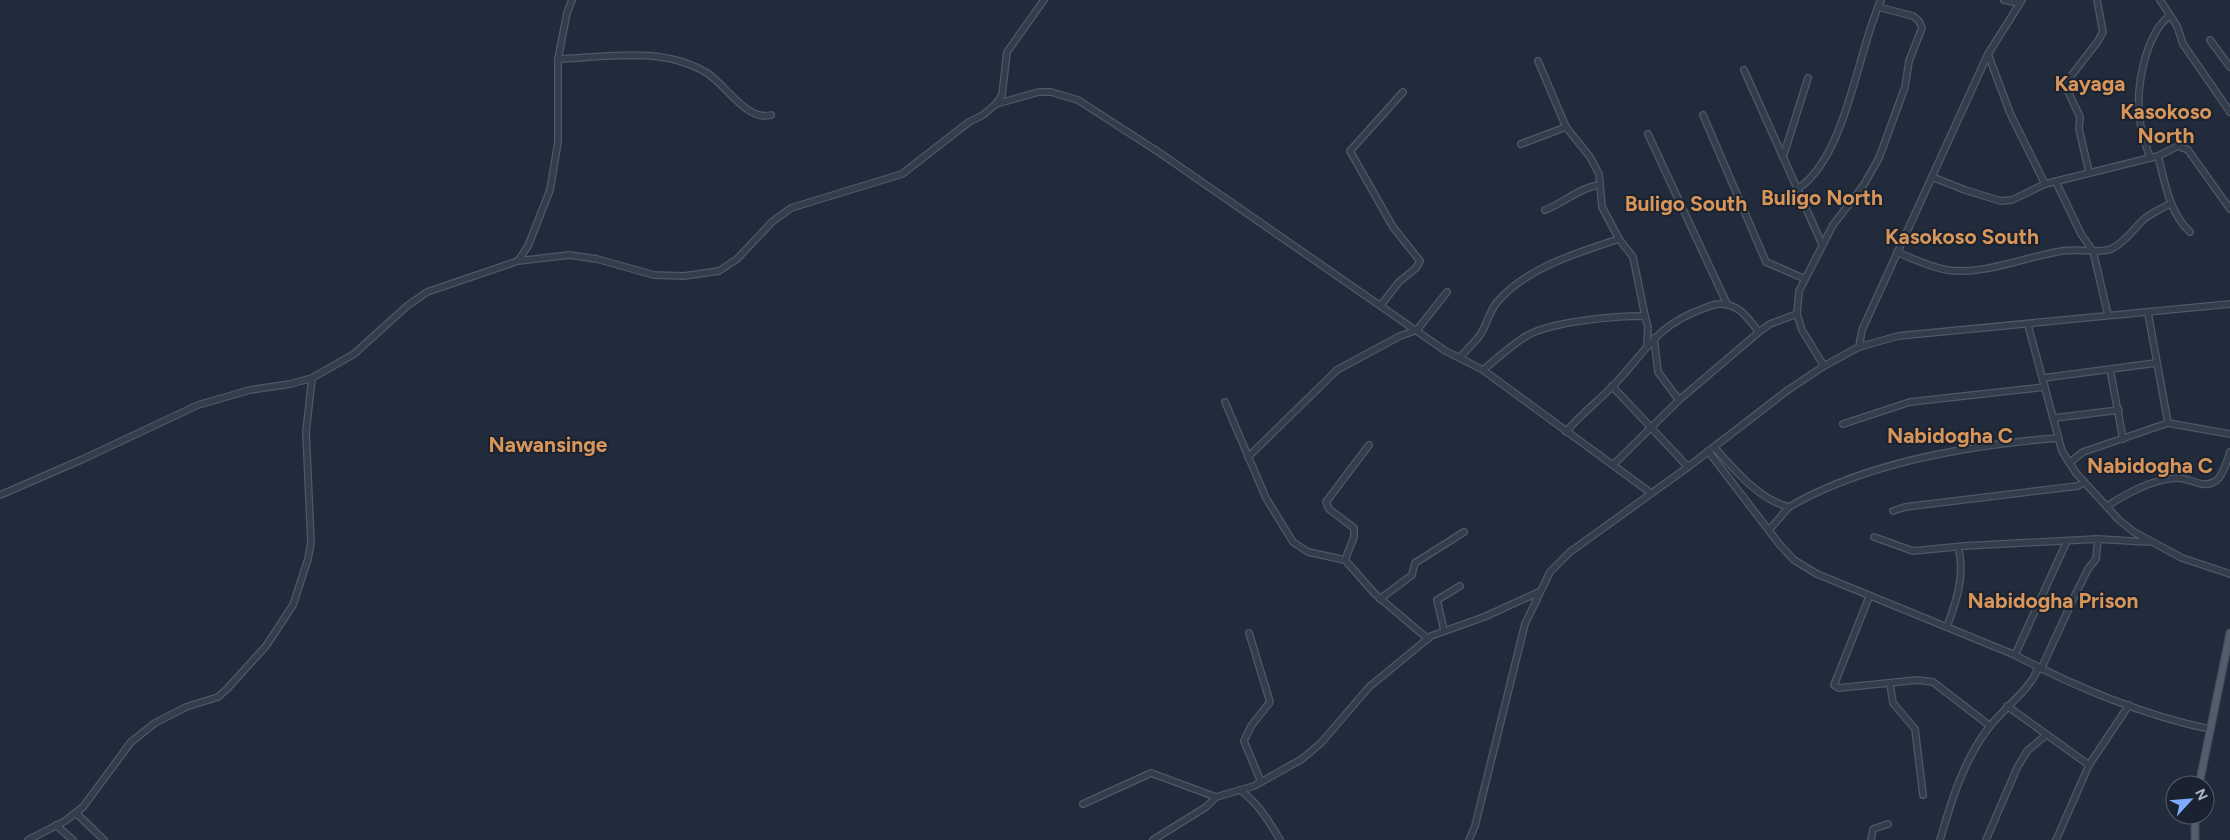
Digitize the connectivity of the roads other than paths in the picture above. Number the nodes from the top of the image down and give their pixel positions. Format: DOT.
graph roads {
  1 [pos="572,0"];
  2 [pos="1044,0"];
  3 [pos="1881,0"];
  4 [pos="2004,0"];
  5 [pos="2097,0"];
  6 [pos="2160,0"];
  7 [pos="2020,2"];
  8 [pos="1878,6"];
  9 [pos="2169,16"];
  10 [pos="2210,40"];
  11 [pos="1988,54"];
  12 [pos="558,59"];
  13 [pos="1538,61"];
  14 [pos="2230,67"];
  15 [pos="1744,70"];
  16 [pos="1808,78"];
  17 [pos="1403,92"];
  18 [pos="996,104"];
  19 [pos="2230,112"];
  20 [pos="772,115"];
  21 [pos="1703,115"];
  22 [pos="1566,127"];
  23 [pos="1648,134"];
  24 [pos="1521,144"];
  25 [pos="2158,156"];
  26 [pos="1783,157"];
  27 [pos="2150,158"];
  28 [pos="2088,172"];
  29 [pos="1932,177"];
  30 [pos="2056,182"];
  31 [pos="2045,184"];
  32 [pos="1600,185"];
  33 [pos="1798,188"];
  34 [pos="2230,196"];
  35 [pos="2223,201"];
  36 [pos="2171,203"];
  37 [pos="2230,209"];
  38 [pos="1545,210"];
  39 [pos="2190,232"];
  40 [pos="1619,238"];
  41 [pos="1822,244"];
  42 [pos="2093,251"];
  43 [pos="1897,252"];
  44 [pos="518,261"];
  45 [pos="1805,279"];
  46 [pos="1447,292"];
  47 [pos="1727,304"];
  48 [pos="2230,304"];
  49 [pos="1381,305"];
  50 [pos="2148,313"];
  51 [pos="1797,314"];
  52 [pos="2108,315"];
  53 [pos="1645,316"];
  54 [pos="2028,325"];
  55 [pos="1417,330"];
  56 [pos="1759,332"];
  57 [pos="1654,338"];
  58 [pos="1647,344"];
  59 [pos="1859,347"];
  60 [pos="1460,358"];
  61 [pos="2156,363"];
  62 [pos="1824,366"];
  63 [pos="1483,370"];
  64 [pos="2110,370"];
  65 [pos="312,378"];
  66 [pos="2043,378"];
  67 [pos="1612,386"];
  68 [pos="2045,387"];
  69 [pos="1679,400"];
  70 [pos="1225,402"];
  71 [pos="2119,410"];
  72 [pos="2054,418"];
  73 [pos="2168,423"];
  74 [pos="1843,424"];
  75 [pos="1650,428"];
  76 [pos="1566,432"];
  77 [pos="2230,434"];
  78 [pos="2058,438"];
  79 [pos="2123,438"];
  80 [pos="1369,445"];
  81 [pos="1714,447"];
  82 [pos="1708,451"];
  83 [pos="2230,452"];
  84 [pos="1248,457"];
  85 [pos="2069,462"];
  86 [pos="1614,464"];
  87 [pos="1688,467"];
  88 [pos="2084,482"];
  89 [pos="1651,493"];
  90 [pos="0,495"];
  91 [pos="2107,506"];
  92 [pos="1789,507"];
  93 [pos="1893,511"];
  94 [pos="1769,530"];
  95 [pos="1464,532"];
  96 [pos="1874,537"];
  97 [pos="2098,539"];
  98 [pos="2067,541"];
  99 [pos="2149,542"];
  100 [pos="1958,547"];
  101 [pos="1345,560"];
  102 [pos="2230,574"];
  103 [pos="1460,586"];
  104 [pos="1539,592"];
  105 [pos="1869,597"];
  106 [pos="1380,599"];
  107 [pos="1947,627"];
  108 [pos="1444,630"];
  109 [pos="1249,633"];
  110 [pos="2230,633"];
  111 [pos="1428,638"];
  112 [pos="2015,655"];
  113 [pos="2039,668"];
  114 [pos="1890,684"];
  115 [pos="2129,705"];
  116 [pos="2007,706"];
  117 [pos="1990,726"];
  118 [pos="2210,729"];
  119 [pos="2046,736"];
  120 [pos="2089,764"];
  121 [pos="2201,775"];
  122 [pos="1261,782"];
  123 [pos="1240,790"];
  124 [pos="1923,794"];
  125 [pos="1216,797"];
  126 [pos="1083,804"];
  127 [pos="76,813"];
  128 [pos="1888,824"];
  129 [pos="56,825"];
  130 [pos="2195,825"];
  131 [pos="28,840"];
  132 [pos="73,840"];
  133 [pos="104,840"];
  134 [pos="1153,840"];
  135 [pos="1280,840"];
  136 [pos="1469,840"];
  137 [pos="1871,840"];
  138 [pos="1940,840"];
  139 [pos="1986,840"];
  140 [pos="2056,840"];
  141 [pos="2195,840"];
  1 -- 12 [label="street"];
  2 -- 18 [label="street"];
  3 -- 8 [label="street"];
  4 -- 7 [label="street"];
  5 -- 28 [label="street"];
  6 -- 9 [label="street"];
  7 -- 11 [label="street"];
  8 -- 33 [label="street"];
  8 -- 41 [label="street"];
  9 -- 19 [label="street"];
  9 -- 27 [label="street"];
  10 -- 14 [label="street"];
  11 -- 29 [label="street"];
  11 -- 31 [label="street"];
  12 -- 20 [label="street"];
  12 -- 44 [label="street"];
  13 -- 22 [label="street"];
  15 -- 26 [label="street"];
  16 -- 26 [label="street"];
  17 -- 49 [label="street"];
  18 -- 44 [label="street"];
  18 -- 49 [label="street"];
  21 -- 45 [label="street"];
  22 -- 24 [label="street"];
  22 -- 32 [label="street"];
  23 -- 47 [label="street"];
  25 -- 27 [label="street"];
  25 -- 35 [label="street"];
  25 -- 36 [label="street"];
  26 -- 33 [label="street"];
  27 -- 28 [label="street"];
  28 -- 30 [label="street"];
  29 -- 31 [label="street"];
  29 -- 43 [label="street"];
  30 -- 31 [label="street"];
  30 -- 42 [label="street"];
  32 -- 38 [label="street"];
  32 -- 40 [label="street"];
  33 -- 41 [label="street"];
  34 -- 35 [label="street"];
  35 -- 37 [label="street"];
  36 -- 39 [label="street"];
  36 -- 42 [label="street"];
  40 -- 53 [label="street"];
  40 -- 60 [label="street"];
  41 -- 45 [label="street"];
  42 -- 43 [label="street"];
  42 -- 52 [label="street"];
  43 -- 59 [label="street"];
  44 -- 65 [label="street"];
  45 -- 51 [label="street"];
  46 -- 55 [label="street"];
  47 -- 56 [label="street"];
  47 -- 57 [label="street"];
  48 -- 50 [label="street"];
  49 -- 55 [label="street"];
  50 -- 52 [label="street"];
  50 -- 61 [label="street"];
  51 -- 56 [label="street"];
  51 -- 62 [label="street"];
  52 -- 54 [label="street"];
  53 -- 58 [label="street"];
  53 -- 63 [label="street"];
  54 -- 59 [label="street"];
  54 -- 66 [label="street"];
  55 -- 60 [label="street"];
  55 -- 84 [label="street"];
  56 -- 69 [label="street"];
  57 -- 58 [label="street"];
  57 -- 69 [label="street"];
  58 -- 67 [label="street"];
  59 -- 62 [label="street"];
  60 -- 63 [label="street"];
  61 -- 64 [label="street"];
  61 -- 73 [label="street"];
  62 -- 81 [label="street"];
  63 -- 76 [label="street"];
  64 -- 66 [label="street"];
  64 -- 71 [label="street"];
  65 -- 90 [label="street"];
  65 -- 127 [label="street"];
  66 -- 68 [label="street"];
  67 -- 75 [label="street"];
  67 -- 76 [label="street"];
  68 -- 72 [label="street"];
  68 -- 74 [label="street"];
  69 -- 75 [label="street"];
  70 -- 84 [label="street"];
  71 -- 72 [label="street"];
  71 -- 79 [label="street"];
  72 -- 78 [label="street"];
  73 -- 77 [label="street"];
  73 -- 79 [label="street"];
  75 -- 86 [label="street"];
  75 -- 87 [label="street"];
  76 -- 86 [label="street"];
  78 -- 85 [label="street"];
  78 -- 92 [label="street"];
  79 -- 85 [label="street"];
  80 -- 101 [label="street"];
  81 -- 82 [label="street"];
  81 -- 92 [label="street"];
  82 -- 87 [label="street"];
  82 -- 94 [label="street"];
  83 -- 91 [label="street"];
  84 -- 101 [label="street"];
  85 -- 88 [label="street"];
  86 -- 89 [label="street"];
  87 -- 89 [label="street"];
  88 -- 91 [label="street"];
  88 -- 93 [label="street"];
  89 -- 104 [label="street"];
  91 -- 99 [label="street"];
  92 -- 94 [label="street"];
  94 -- 105 [label="street"];
  95 -- 106 [label="street"];
  96 -- 100 [label="street"];
  97 -- 98 [label="street"];
  97 -- 99 [label="street"];
  97 -- 113 [label="street"];
  98 -- 100 [label="street"];
  98 -- 112 [label="street"];
  99 -- 102 [label="street"];
  100 -- 107 [label="street"];
  101 -- 106 [label="street"];
  103 -- 108 [label="street"];
  104 -- 108 [label="street"];
  104 -- 136 [label="street"];
  105 -- 107 [label="street"];
  105 -- 114 [label="street"];
  106 -- 111 [label="street"];
  107 -- 112 [label="street"];
  108 -- 111 [label="street"];
  109 -- 122 [label="street"];
  110 -- 118 [label="main road"];
  111 -- 122 [label="street"];
  112 -- 113 [label="street"];
  113 -- 115 [label="street"];
  113 -- 116 [label="street"];
  114 -- 117 [label="street"];
  114 -- 124 [label="street"];
  115 -- 118 [label="street"];
  115 -- 120 [label="street"];
  116 -- 117 [label="street"];
  116 -- 119 [label="street"];
  117 -- 138 [label="street"];
  118 -- 121 [label="main road"];
  119 -- 120 [label="street"];
  119 -- 139 [label="street"];
  120 -- 140 [label="street"];
  122 -- 123 [label="street"];
  123 -- 125 [label="street"];
  123 -- 135 [label="street"];
  125 -- 126 [label="street"];
  125 -- 134 [label="street"];
  127 -- 129 [label="street"];
  127 -- 133 [label="street"];
  128 -- 137 [label="street"];
  129 -- 131 [label="street"];
  129 -- 132 [label="street"];
  130 -- 141 [label="main road"];
}
